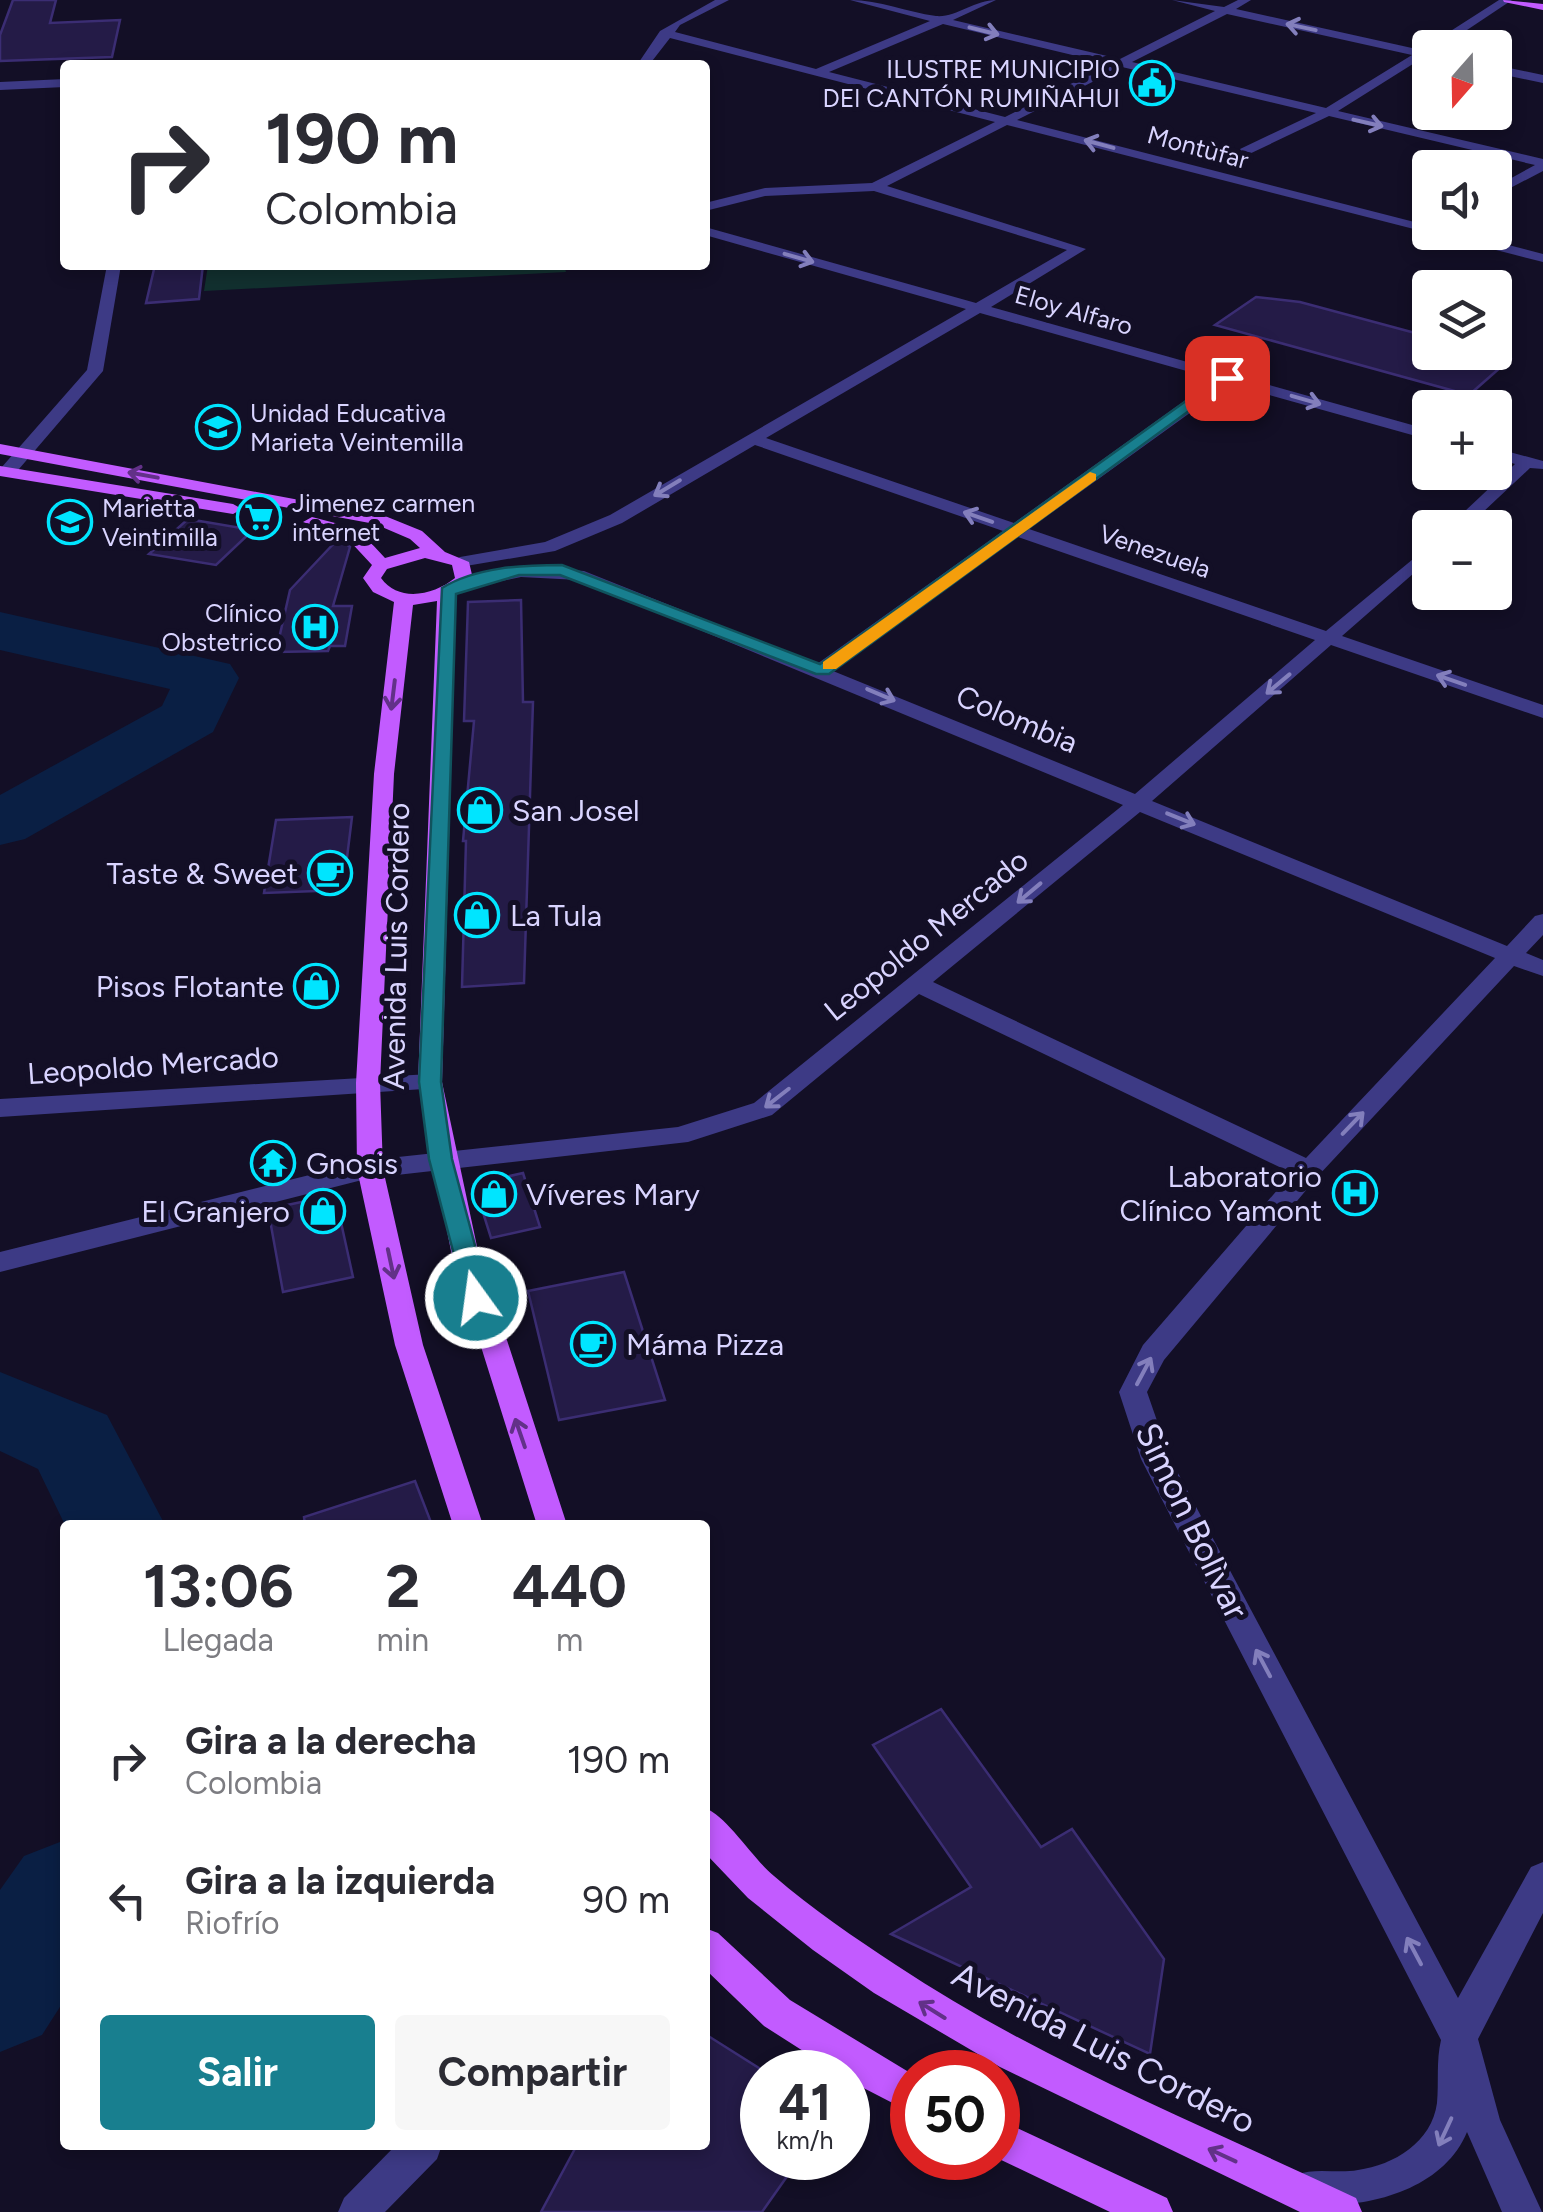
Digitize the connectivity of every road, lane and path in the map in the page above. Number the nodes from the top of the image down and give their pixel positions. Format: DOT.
graph roads {
  1 [pos="724,0"];
  2 [pos="855,0"];
  3 [pos="992,0"];
  4 [pos="1177,0"];
  5 [pos="1246,0"];
  6 [pos="1508,0"];
  7 [pos="1543,7"];
  8 [pos="1226,10"];
  9 [pos="943,20"];
  10 [pos="1461,30"];
  11 [pos="664,33"];
  12 [pos="1412,48"];
  13 [pos="646,60"];
  14 [pos="1412,61"];
  15 [pos="1122,64"];
  16 [pos="818,72"];
  17 [pos="1512,73"];
  18 [pos="1543,80"];
  19 [pos="60,83"];
  20 [pos="0,86"];
  21 [pos="1326,113"];
  22 [pos="1010,120"];
  23 [pos="1244,152"];
  24 [pos="1543,164"];
  25 [pos="1512,182"];
  26 [pos="875,187"];
  27 [pos="710,206"];
  28 [pos="1412,225"];
  29 [pos="710,231"];
  30 [pos="1511,250"];
  31 [pos="1543,258"];
  32 [pos="113,270"];
  33 [pos="976,308"];
  34 [pos="1227,378"];
  35 [pos="1412,430"];
  36 [pos="750,438"];
  37 [pos="0,449"];
  38 [pos="26,453"];
  39 [pos="1535,464"];
  40 [pos="3,471"];
  41 [pos="1477,510"];
  42 [pos="1016,530"];
  43 [pos="436,554"];
  44 [pos="381,564"];
  45 [pos="1412,566"];
  46 [pos="456,579"];
  47 [pos="404,598"];
  48 [pos="1331,639"];
  49 [pos="822,670"];
  50 [pos="1543,712"];
  51 [pos="1139,802"];
  52 [pos="1543,921"];
  53 [pos="1513,957"];
  54 [pos="1543,969"];
  55 [pos="919,985"];
  56 [pos="430,1082"];
  57 [pos="368,1083"];
  58 [pos="0,1108"];
  59 [pos="440,1159"];
  60 [pos="370,1169"];
  61 [pos="1309,1170"];
  62 [pos="0,1262"];
  63 [pos="466,1520"];
  64 [pos="550,1520"];
  65 [pos="710,1832"];
  66 [pos="1543,1879"];
  67 [pos="710,1950"];
  68 [pos="1459,2037"];
  69 [pos="890,2082"];
  70 [pos="1020,2149"];
  71 [pos="418,2150"];
  72 [pos="1286,2184"];
  73 [pos="358,2212"];
  74 [pos="1153,2212"];
  75 [pos="1342,2212"];
  76 [pos="1522,2212"];
  1 -- 11 [label="street"];
  2 -- 9 [label="street"];
  3 -- 9 [label="street"];
  4 -- 8 [label="street"];
  5 -- 8 [label="street"];
  6 -- 7 [label="main road"];
  6 -- 10 [label="street"];
  12 -- 8 [label="street, one-way"];
  8 -- 15 [label="street"];
  9 -- 15 [label="street, one-way"];
  9 -- 16 [label="street"];
  11 -- 13 [label="street"];
  11 -- 16 [label="street, Montùfar"];
  14 -- 21 [label="street"];
  15 -- 21 [label="street"];
  15 -- 22 [label="street"];
  16 -- 22 [label="street, Montùfar"];
  17 -- 18 [label="street"];
  19 -- 20 [label="street"];
  21 -- 23 [label="street"];
  21 -- 24 [label="street, one-way"];
  22 -- 26 [label="street"];
  28 -- 22 [label="street, Montùfar, one-way"];
  24 -- 25 [label="street"];
  26 -- 27 [label="street"];
  26 -- 33 [label="street"];
  29 -- 33 [label="street, Eloy Alfaro, one-way"];
  30 -- 31 [label="street, Montùfar"];
  32 -- 38 [label="street"];
  33 -- 34 [label="street, Eloy Alfaro"];
  33 -- 36 [label="street"];
  34 -- 35 [label="street, Eloy Alfaro, one-way"];
  34 -- 42 [label="street"];
  42 -- 36 [label="street, Venezuela, one-way"];
  36 -- 46 [label="street, one-way"];
  37 -- 38 [label="main road"];
  38 -- 40 [label="street"];
  43 -- 38 [label="main road, one-way"];
  39 -- 41 [label="street"];
  40 -- 44 [label="main road"];
  42 -- 48 [label="street, Venezuela"];
  42 -- 49 [label="street"];
  43 -- 44 [label="main road"];
  43 -- 46 [label="main road"];
  44 -- 47 [label="main road"];
  45 -- 48 [label="street, Leopoldo Mercado"];
  46 -- 47 [label="main road"];
  46 -- 49 [label="street, Colombia"];
  46 -- 56 [label="main road, Avenida Luis Cordero"];
  47 -- 57 [label="main road, Avenida Luis Cordero, one-way"];
  50 -- 48 [label="street, Venezuela, one-way"];
  48 -- 51 [label="street, Leopoldo Mercado, one-way"];
  49 -- 51 [label="street, Colombia, one-way"];
  51 -- 53 [label="street, Colombia, one-way"];
  51 -- 55 [label="street, Leopoldo Mercado, one-way"];
  52 -- 53 [label="street, Simon Bolìvar"];
  53 -- 54 [label="street, Colombia"];
  61 -- 53 [label="street, Simon Bolìvar, one-way"];
  55 -- 59 [label="street, Leopoldo Mercado, one-way"];
  55 -- 61 [label="street"];
  56 -- 57 [label="street, Leopoldo Mercado"];
  56 -- 59 [label="main road, Avenida Luis Cordero"];
  57 -- 58 [label="street, Leopoldo Mercado"];
  57 -- 60 [label="main road, Avenida Luis Cordero"];
  59 -- 60 [label="street, Leopoldo Mercado"];
  64 -- 59 [label="main road, Avenida Luis Cordero, one-way"];
  60 -- 62 [label="street, Leopoldo Mercado"];
  60 -- 63 [label="main road, Avenida Luis Cordero, one-way"];
  68 -- 61 [label="street, Simon Bolìvar, one-way"];
  72 -- 65 [label="main road, Avenida Luis Cordero, one-way"];
  66 -- 68 [label="street"];
  67 -- 69 [label="main road"];
  68 -- 72 [label="street, one-way"];
  68 -- 76 [label="street, Simon Bolìvar"];
  70 -- 74 [label="main road"];
  71 -- 73 [label="street"];
  72 -- 75 [label="main road, Avenida Luis Cordero"];
}
